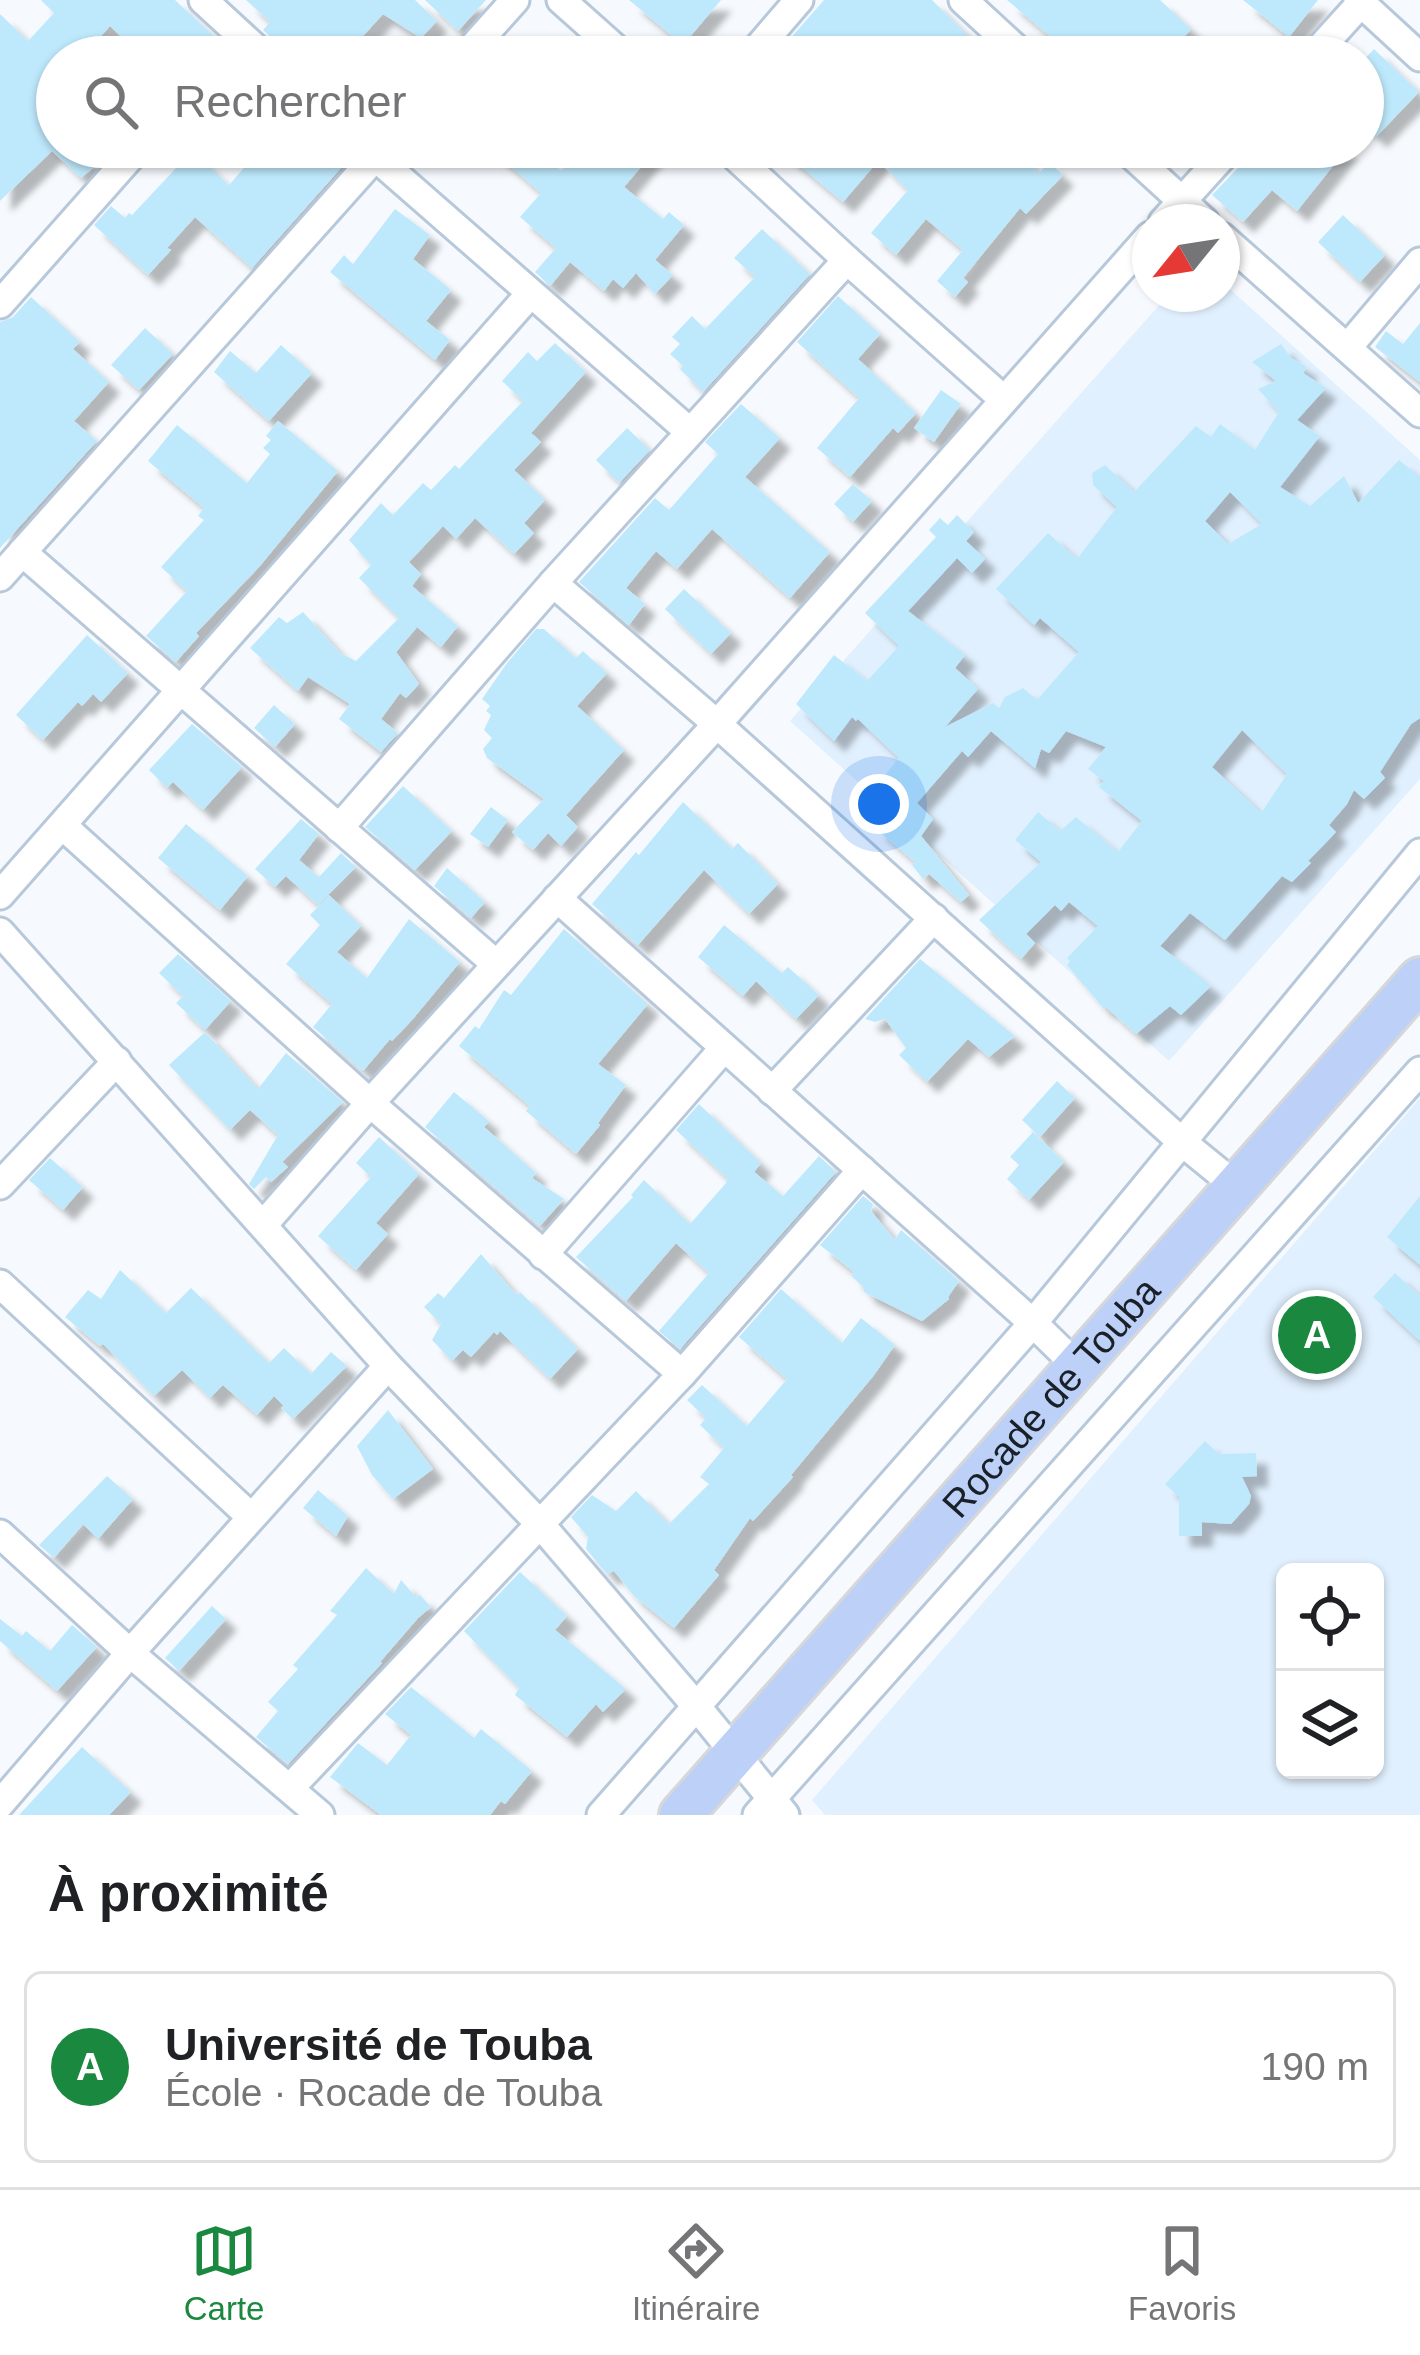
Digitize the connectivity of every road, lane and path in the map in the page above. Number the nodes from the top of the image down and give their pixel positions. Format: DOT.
graph roads {
  1 [pos="203,0"];
  2 [pos="514,0"];
  3 [pos="560,0"];
  4 [pos="799,0"];
  5 [pos="964,0"];
  6 [pos="1360,2"];
  7 [pos="239,34"];
  8 [pos="241,36"];
  9 [pos="482,36"];
  10 [pos="601,36"];
  11 [pos="768,36"];
  12 [pos="1003,36"];
  13 [pos="1330,36"];
  14 [pos="1420,57"];
  15 [pos="120,168"];
  16 [pos="359,168"];
  17 [pos="394,168"];
  18 [pos="748,168"];
  19 [pos="1139,168"];
  20 [pos="1212,168"];
  21 [pos="1166,204"];
  22 [pos="1179,204"];
  23 [pos="1240,253"];
  24 [pos="1132,256"];
  25 [pos="847,260"];
  26 [pos="1420,262"];
  27 [pos="530,294"];
  28 [pos="0,304"];
  29 [pos="1348,347"];
  30 [pos="1003,399"];
  31 [pos="1420,413"];
  32 [pos="690,432"];
  33 [pos="22,552"];
  34 [pos="0,577"];
  35 [pos="553,583"];
  36 [pos="183,690"];
  37 [pos="717,724"];
  38 [pos="63,826"];
  39 [pos="339,828"];
  40 [pos="1420,853"];
  41 [pos="0,895"];
  42 [pos="557,898"];
  43 [pos="934,918"];
  44 [pos="0,932"];
  45 [pos="496,964"];
  46 [pos="1420,979"];
  47 [pos="724,1048"];
  48 [pos="117,1061"];
  49 [pos="1420,1071"];
  50 [pos="772,1090"];
  51 [pos="370,1103"];
  52 [pos="1181,1142"];
  53 [pos="862,1170"];
  54 [pos="0,1185"];
  55 [pos="1236,1186"];
  56 [pos="263,1225"];
  57 [pos="543,1255"];
  58 [pos="0,1284"];
  59 [pos="1033,1323"];
  60 [pos="388,1366"];
  61 [pos="1077,1366"];
  62 [pos="682,1374"];
  63 [pos="251,1517"];
  64 [pos="540,1524"];
  65 [pos="0,1534"];
  66 [pos="130,1653"];
  67 [pos="697,1707"];
  68 [pos="735,1754"];
  69 [pos="290,1788"];
  70 [pos="0,1804"];
  71 [pos="771,1810"];
  72 [pos="320,1815"];
  73 [pos="601,1815"];
  74 [pos="681,1815"];
  1 -- 7 [label="street"];
  2 -- 9 [label="street"];
  3 -- 10 [label="street"];
  4 -- 11 [label="street"];
  5 -- 12 [label="street"];
  6 -- 13 [label="street"];
  6 -- 14 [label="street"];
  7 -- 8 [label="street"];
  15 -- 28 [label="street"];
  16 -- 33 [label="street"];
  17 -- 27 [label="street"];
  18 -- 25 [label="street"];
  19 -- 21 [label="street"];
  20 -- 22 [label="street"];
  23 -- 29 [label="street"];
  24 -- 30 [label="street"];
  25 -- 30 [label="street"];
  25 -- 32 [label="street"];
  26 -- 29 [label="street"];
  27 -- 32 [label="street"];
  27 -- 36 [label="street"];
  29 -- 31 [label="street"];
  30 -- 37 [label="street"];
  32 -- 35 [label="street"];
  33 -- 34 [label="street"];
  33 -- 36 [label="street"];
  35 -- 37 [label="street"];
  35 -- 39 [label="street"];
  36 -- 38 [label="street"];
  36 -- 39 [label="street"];
  37 -- 42 [label="street"];
  37 -- 43 [label="street"];
  38 -- 41 [label="street"];
  38 -- 51 [label="street"];
  39 -- 45 [label="street"];
  40 -- 52 [label="street"];
  42 -- 45 [label="street"];
  42 -- 47 [label="street"];
  43 -- 50 [label="street"];
  43 -- 52 [label="street"];
  44 -- 48 [label="street"];
  45 -- 51 [label="street"];
  46 -- 55 [label="main road, Rocade de Touba"];
  47 -- 50 [label="street"];
  47 -- 57 [label="street"];
  48 -- 54 [label="street"];
  48 -- 56 [label="street"];
  49 -- 71 [label="street"];
  50 -- 53 [label="street"];
  51 -- 56 [label="street"];
  51 -- 57 [label="street"];
  52 -- 55 [label="street"];
  52 -- 59 [label="street"];
  53 -- 59 [label="street"];
  53 -- 62 [label="street"];
  55 -- 61 [label="main road, Rocade de Touba"];
  56 -- 60 [label="street"];
  57 -- 62 [label="street"];
  58 -- 63 [label="street"];
  59 -- 61 [label="street"];
  59 -- 67 [label="street"];
  60 -- 63 [label="street"];
  60 -- 64 [label="street"];
  61 -- 68 [label="main road, Rocade de Touba"];
  62 -- 64 [label="street"];
  63 -- 66 [label="street"];
  64 -- 67 [label="street"];
  64 -- 69 [label="street"];
  65 -- 66 [label="street"];
  66 -- 69 [label="street"];
  66 -- 70 [label="street"];
  67 -- 68 [label="street"];
  67 -- 73 [label="street"];
  68 -- 71 [label="street"];
  68 -- 74 [label="main road, Rocade de Touba"];
  69 -- 72 [label="street"];
}
